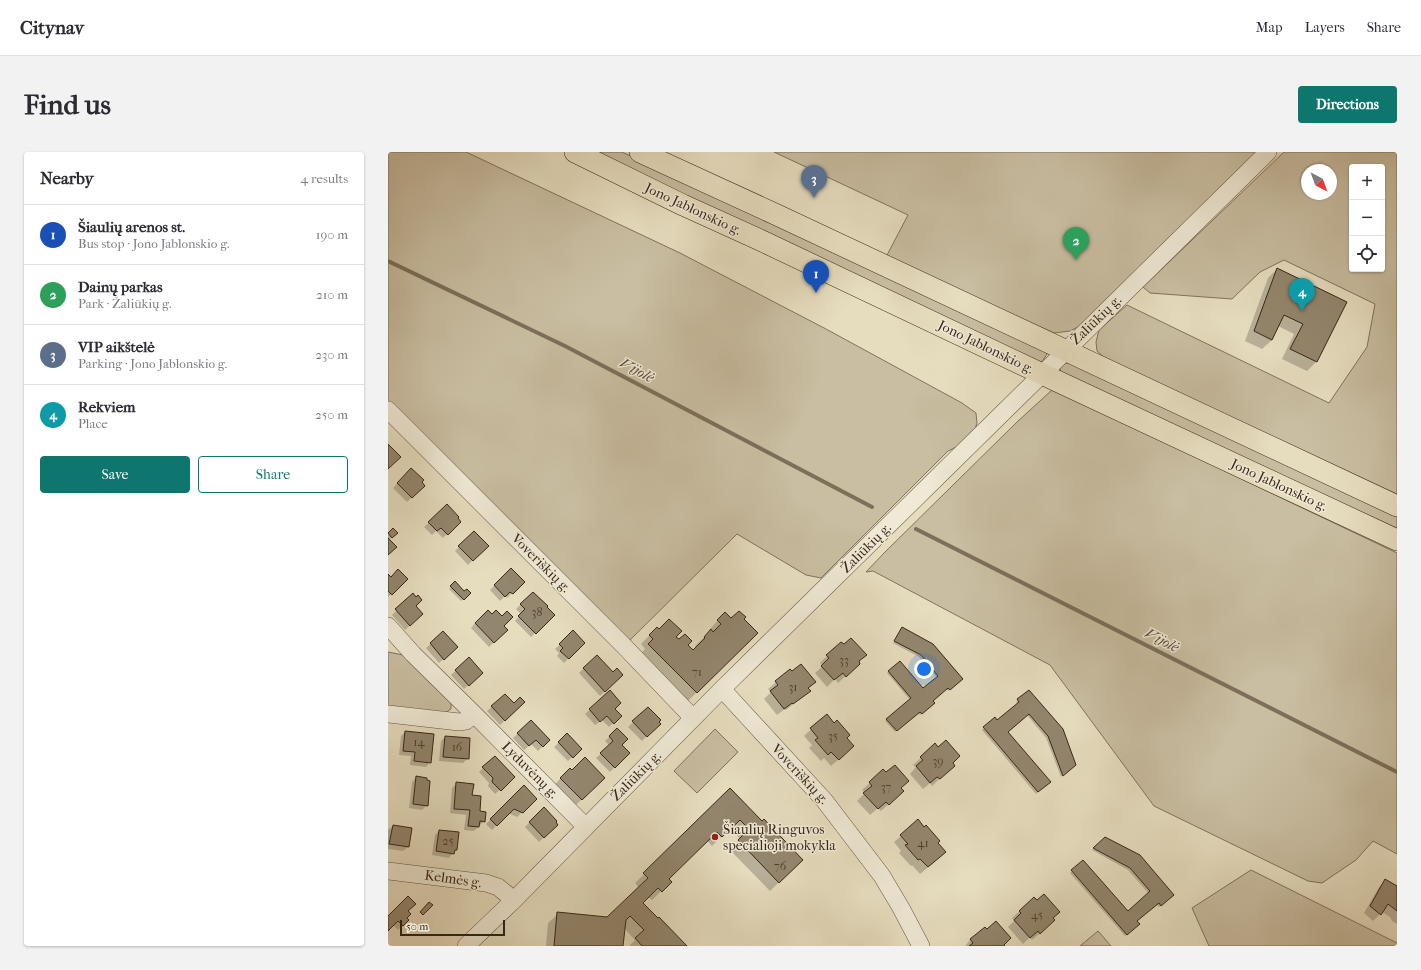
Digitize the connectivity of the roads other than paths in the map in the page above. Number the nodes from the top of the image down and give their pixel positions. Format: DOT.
graph roads {
  1 [pos="575,152"];
  2 [pos="640,152"];
  3 [pos="1268,152"];
  4 [pos="1065,350"];
  5 [pos="1042,374"];
  6 [pos="388,410"];
  7 [pos="1397,506"];
  8 [pos="1397,540"];
  9 [pos="388,626"];
  10 [pos="722,689"];
  11 [pos="388,714"];
  12 [pos="474,714"];
  13 [pos="693,718"];
  14 [pos="585,826"];
  15 [pos="388,871"];
  16 [pos="514,900"];
  17 [pos="466,946"];
  18 [pos="921,946"];
  1 -- 5 [label="main road, Jono Jablonskio g."];
  2 -- 4 [label="main road, Jono Jablonskio g."];
  3 -- 4 [label="street, Žaliūkių g."];
  4 -- 5 [label="street, Žaliūkių g."];
  4 -- 7 [label="main road, Jono Jablonskio g."];
  5 -- 8 [label="main road, Jono Jablonskio g."];
  5 -- 10 [label="street, Žaliūkių g."];
  6 -- 13 [label="street, Voveriškių g."];
  9 -- 12 [label="street, Lyduvėnų g."];
  10 -- 13 [label="street, Žaliūkių g."];
  10 -- 18 [label="street, Voveriškių g."];
  11 -- 12 [label="street"];
  12 -- 14 [label="street, Lyduvėnų g."];
  13 -- 14 [label="street, Žaliūkių g."];
  14 -- 16 [label="street, Žaliūkių g."];
  15 -- 16 [label="street, Kelmės g."];
  16 -- 17 [label="street, Žaliūkių g."];
}
